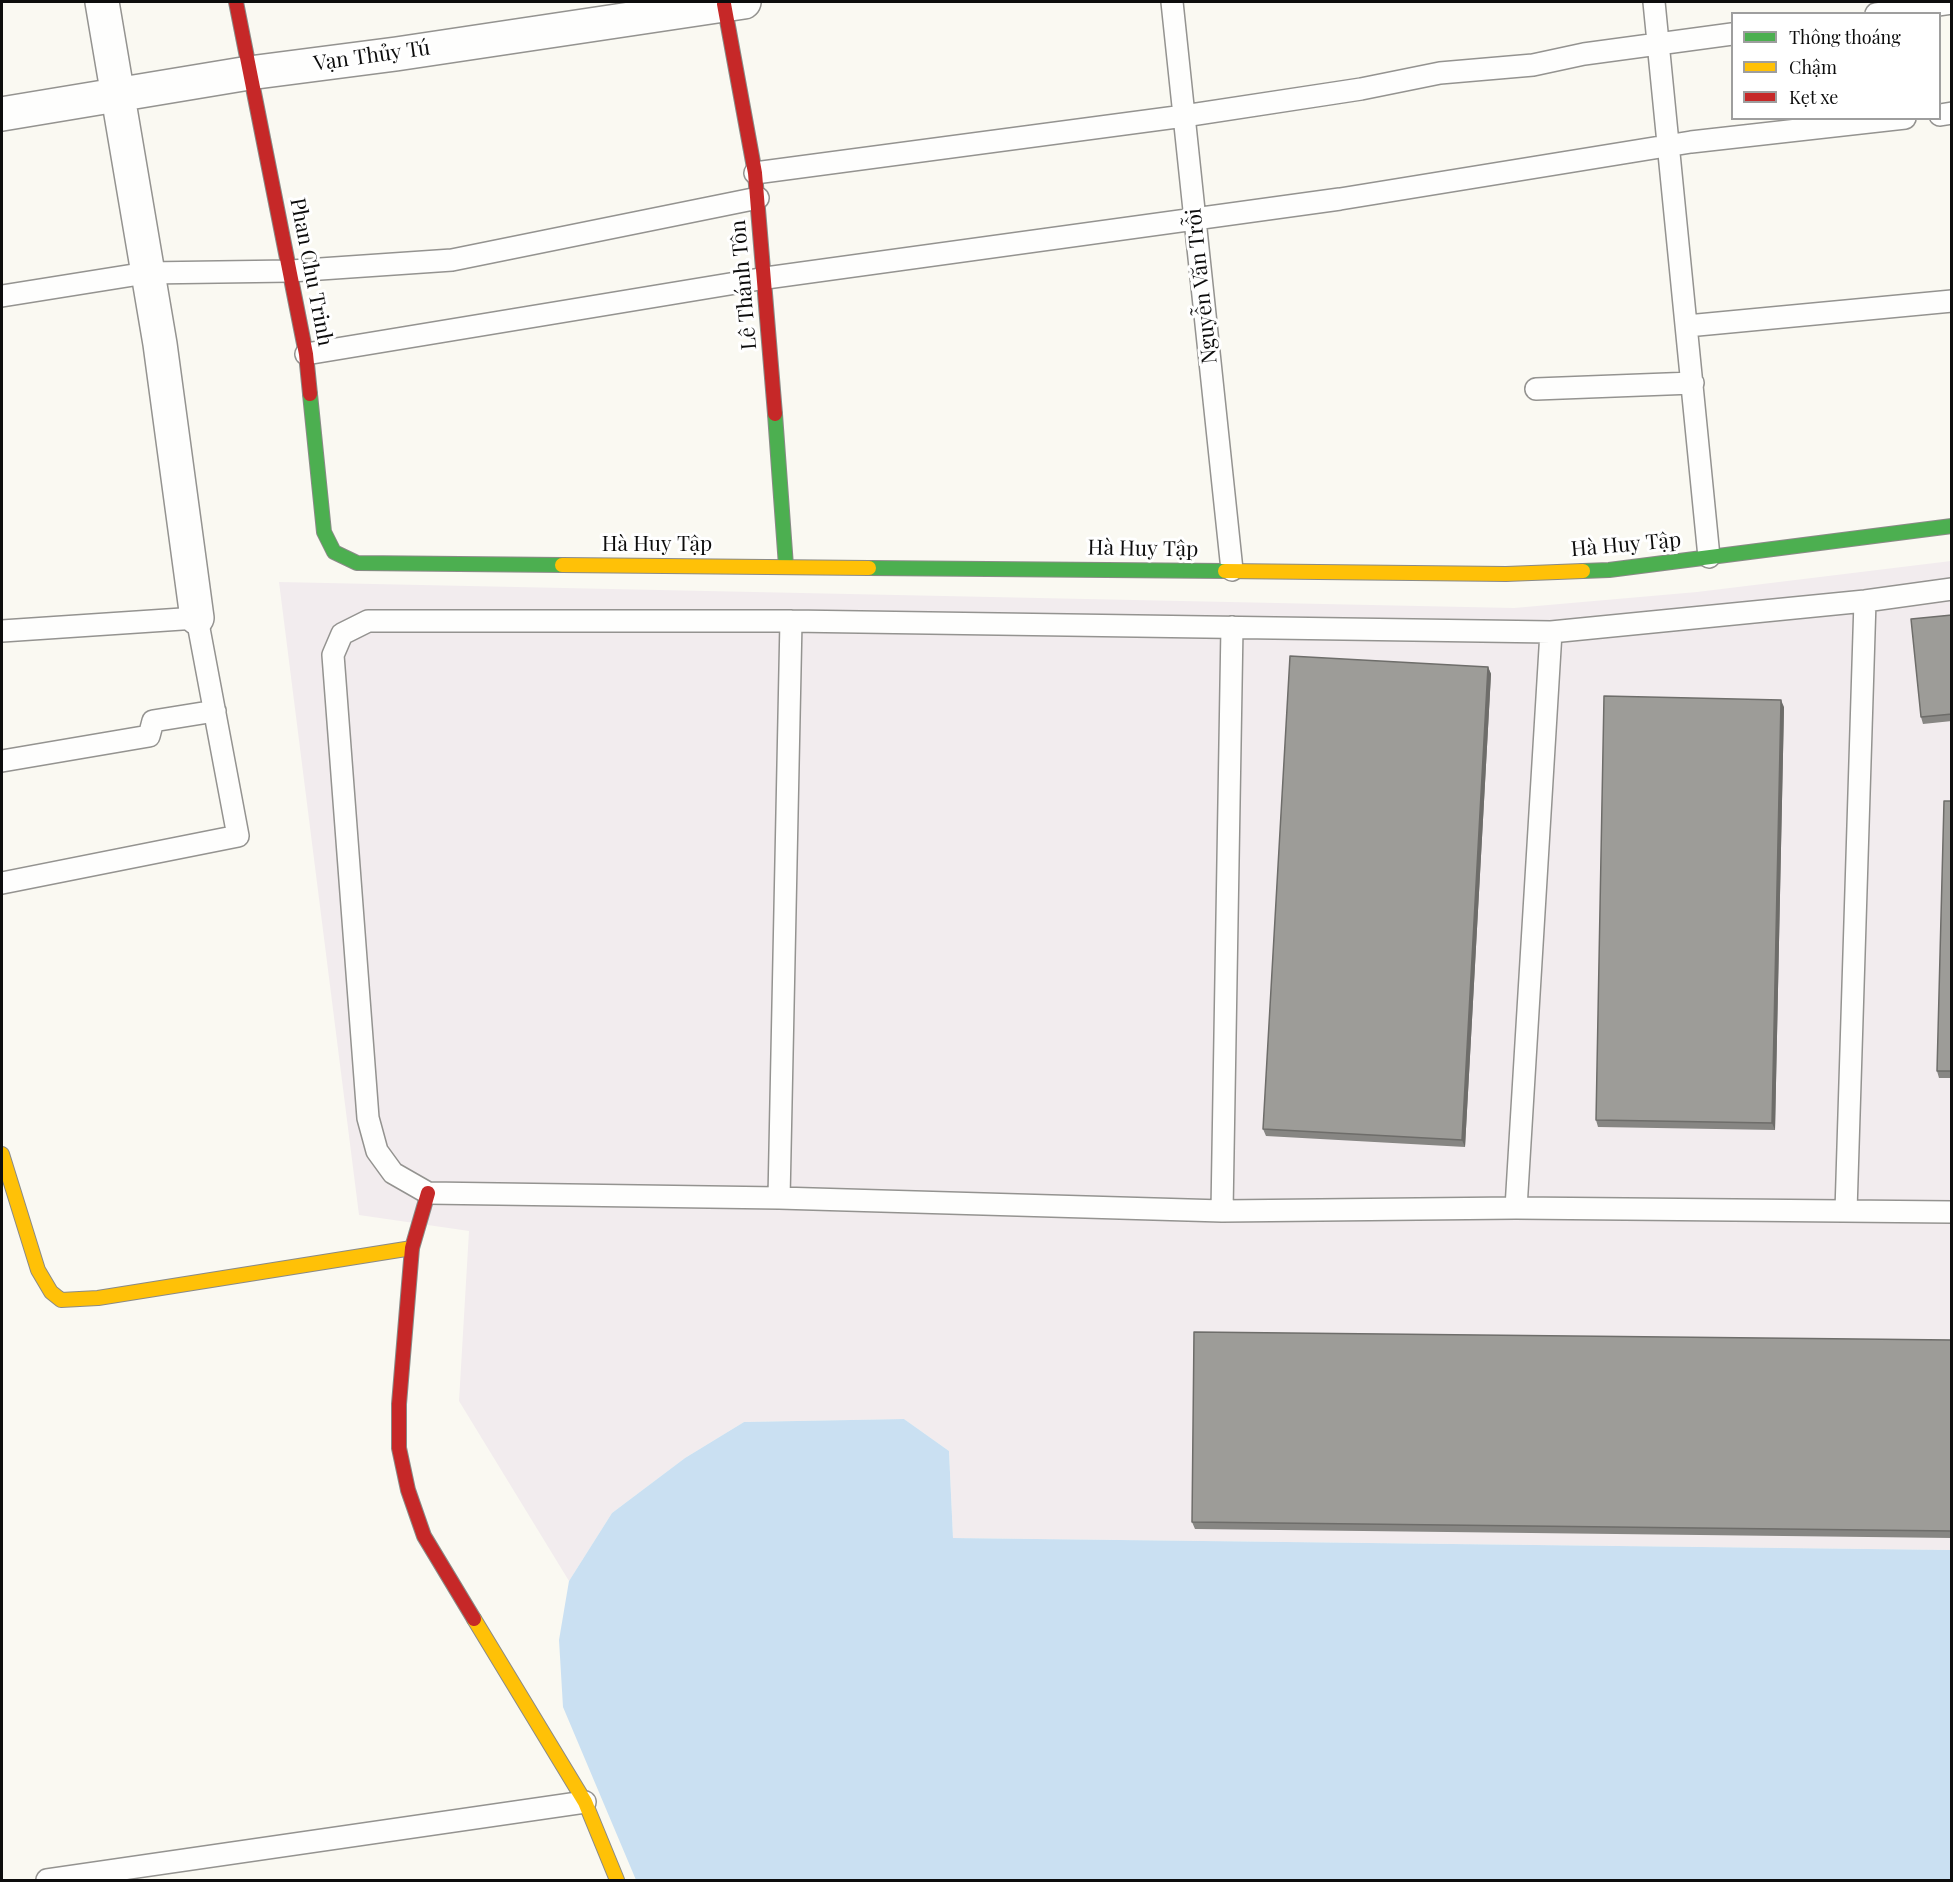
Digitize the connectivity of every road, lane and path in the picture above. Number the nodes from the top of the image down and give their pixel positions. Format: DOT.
graph roads {
  1 [pos="102,2"];
  2 [pos="236,2"];
  3 [pos="1172,2"];
  4 [pos="1654,2"];
  5 [pos="734,3"];
  6 [pos="1952,3"];
  7 [pos="1890,12"];
  8 [pos="1731,33"];
  9 [pos="1658,44"];
  10 [pos="249,73"];
  11 [pos="118,95"];
  12 [pos="2,114"];
  13 [pos="1184,116"];
  14 [pos="1888,120"];
  15 [pos="1668,146"];
  16 [pos="755,172"];
  17 [pos="758,198"];
  18 [pos="1195,220"];
  19 [pos="291,271"];
  20 [pos="146,273"];
  21 [pos="766,278"];
  22 [pos="2,296"];
  23 [pos="1952,301"];
  24 [pos="1688,326"];
  25 [pos="306,354"];
  26 [pos="1693,383"];
  27 [pos="1536,389"];
  28 [pos="1952,526"];
  29 [pos="334,552"];
  30 [pos="1709,557"];
  31 [pos="786,566"];
  32 [pos="1232,570"];
  33 [pos="1952,590"];
  34 [pos="1865,601"];
  35 [pos="197,618"];
  36 [pos="791,621"];
  37 [pos="1232,627"];
  38 [pos="2,631"];
  39 [pos="1551,632"];
  40 [pos="214,711"];
  41 [pos="2,761"];
  42 [pos="2,884"];
  43 [pos="2,1154"];
  44 [pos="428,1193"];
  45 [pos="779,1198"];
  46 [pos="1516,1208"];
  47 [pos="1222,1211"];
  48 [pos="1846,1211"];
  49 [pos="1952,1212"];
  50 [pos="412,1248"];
  51 [pos="585,1802"];
  52 [pos="47,1881"];
  53 [pos="617,1881"];
  1 -- 11 [label="street"];
  2 -- 10 [label="street, Phan Chu Trinh"];
  3 -- 13 [label="lane, Nguyễn Văn Trỗi"];
  4 -- 9 [label="lane"];
  5 -- 10 [label="street, Vạn Thủy Tú"];
  5 -- 16 [label="street, Lê Thánh Tôn"];
  6 -- 7 [label="lane"];
  8 -- 9 [label="lane"];
  9 -- 13 [label="lane"];
  9 -- 15 [label="lane"];
  10 -- 11 [label="street, Vạn Thủy Tú"];
  10 -- 19 [label="street, Phan Chu Trinh"];
  11 -- 12 [label="street, Vạn Thủy Tú"];
  11 -- 20 [label="street"];
  13 -- 16 [label="lane"];
  13 -- 18 [label="lane, Nguyễn Văn Trỗi"];
  14 -- 15 [label="lane"];
  15 -- 18 [label="lane"];
  15 -- 24 [label="lane"];
  16 -- 17 [label="street, Lê Thánh Tôn"];
  17 -- 19 [label="lane"];
  17 -- 21 [label="street, Lê Thánh Tôn"];
  18 -- 21 [label="lane"];
  18 -- 32 [label="lane, Nguyễn Văn Trỗi"];
  19 -- 20 [label="lane"];
  19 -- 25 [label="street, Phan Chu Trinh"];
  20 -- 22 [label="lane"];
  20 -- 35 [label="street"];
  21 -- 25 [label="lane"];
  21 -- 31 [label="street, Lê Thánh Tôn"];
  23 -- 24 [label="lane"];
  24 -- 26 [label="lane"];
  25 -- 29 [label="street, Phan Chu Trinh"];
  26 -- 27 [label="lane"];
  26 -- 30 [label="lane"];
  28 -- 30 [label="street, Hà Huy Tập"];
  29 -- 31 [label="street, Hà Huy Tập"];
  30 -- 32 [label="street, Hà Huy Tập"];
  31 -- 32 [label="street, Hà Huy Tập"];
  33 -- 34 [label="lane"];
  34 -- 39 [label="lane"];
  34 -- 48 [label="lane"];
  35 -- 38 [label="lane"];
  35 -- 40 [label="lane"];
  36 -- 37 [label="lane"];
  36 -- 44 [label="lane"];
  36 -- 45 [label="lane"];
  37 -- 39 [label="lane"];
  37 -- 47 [label="lane"];
  39 -- 46 [label="lane"];
  40 -- 41 [label="lane"];
  40 -- 42 [label="lane"];
  43 -- 50 [label="street"];
  44 -- 45 [label="lane"];
  44 -- 50 [label="street"];
  45 -- 47 [label="lane"];
  46 -- 47 [label="lane"];
  46 -- 48 [label="lane"];
  48 -- 49 [label="lane"];
  50 -- 51 [label="street"];
  51 -- 52 [label="lane"];
  51 -- 53 [label="street"];
}
